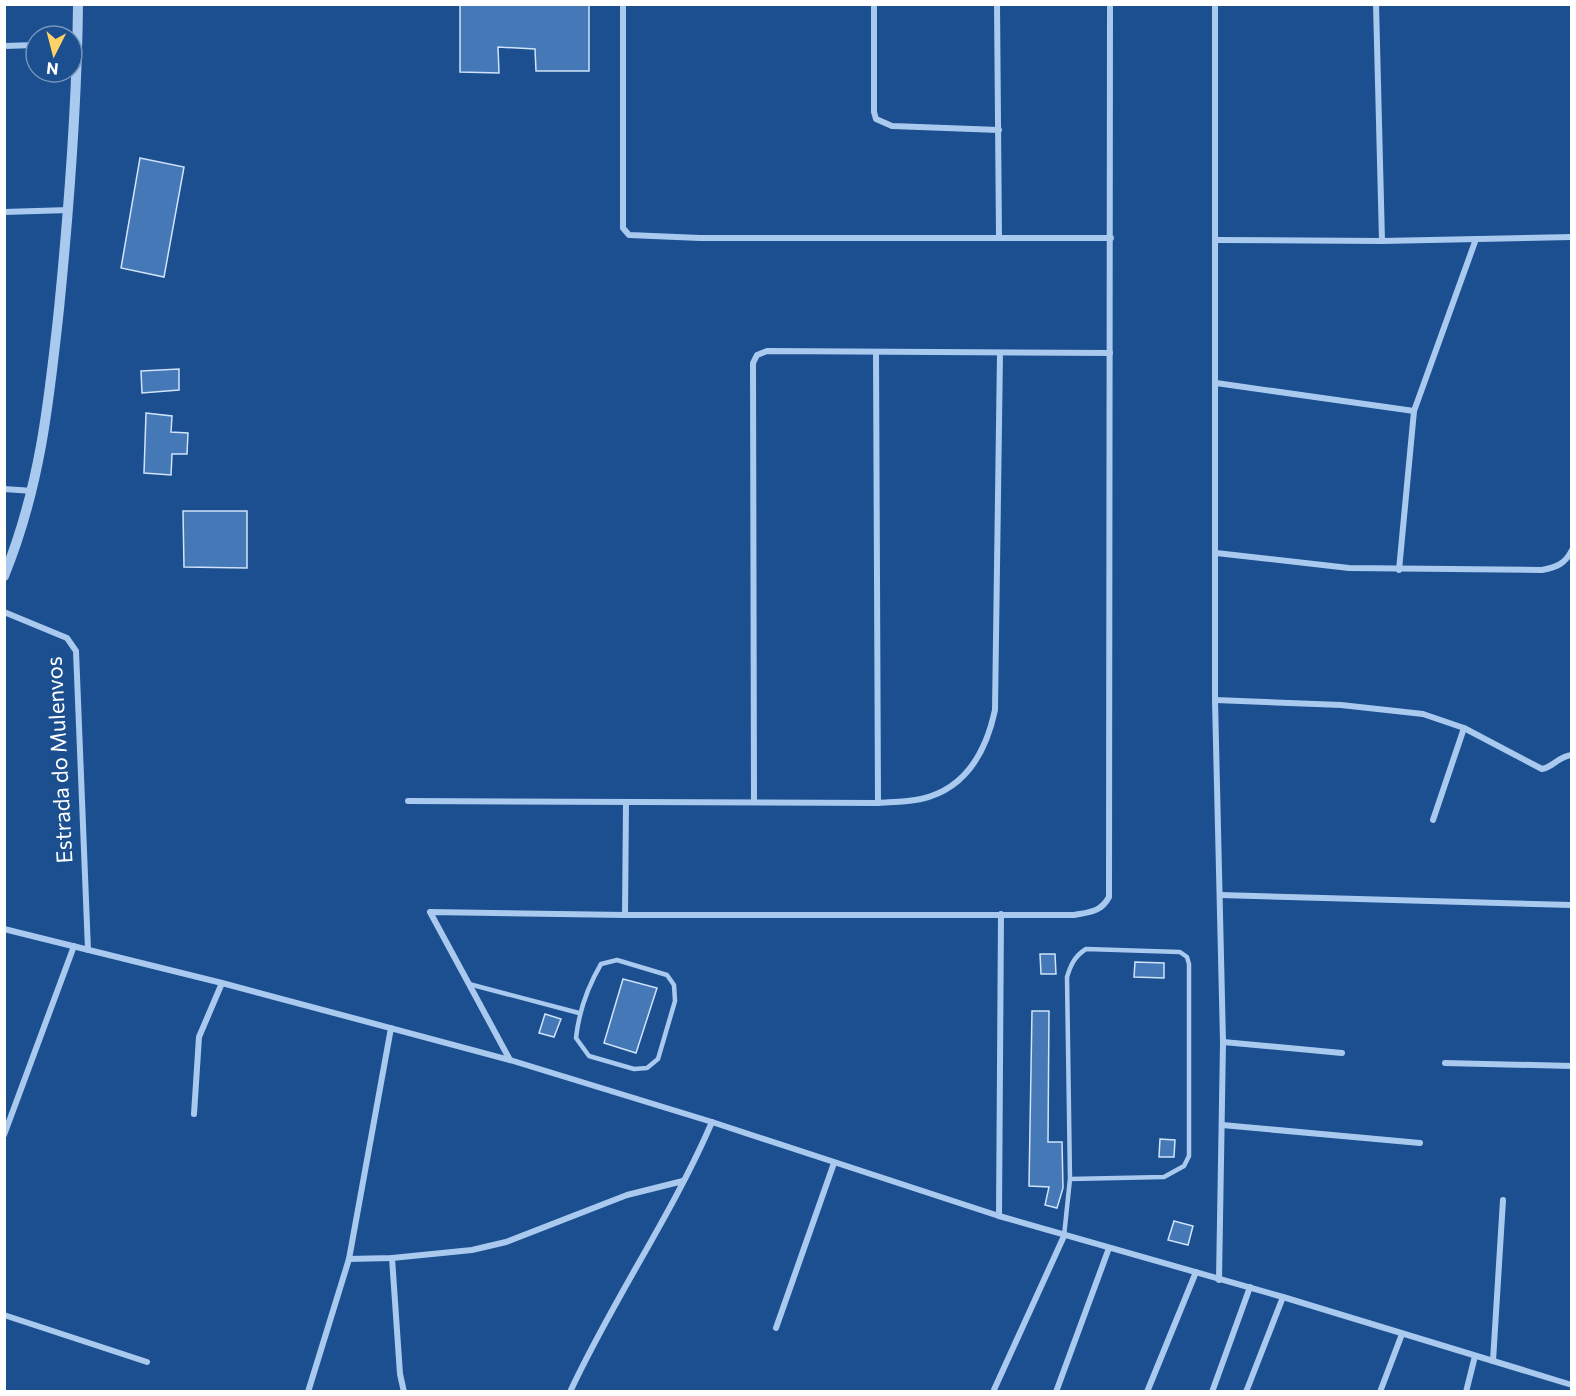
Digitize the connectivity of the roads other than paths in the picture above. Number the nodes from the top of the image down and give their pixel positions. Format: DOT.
graph roads {
  1 [pos="78,4"];
  2 [pos="623,4"];
  3 [pos="874,4"];
  4 [pos="997,4"];
  5 [pos="1110,4"];
  6 [pos="1215,4"];
  7 [pos="1376,4"];
  8 [pos="77,24"];
  9 [pos="24,45"];
  10 [pos="4,46"];
  11 [pos="74,84"];
  12 [pos="999,130"];
  13 [pos="69,210"];
  14 [pos="4,212"];
  15 [pos="1572,237"];
  16 [pos="999,238"];
  17 [pos="1112,238"];
  18 [pos="1476,239"];
  19 [pos="1216,240"];
  20 [pos="1382,241"];
  21 [pos="876,352"];
  22 [pos="1000,353"];
  23 [pos="1110,353"];
  24 [pos="1216,383"];
  25 [pos="1414,411"];
  26 [pos="4,489"];
  27 [pos="33,491"];
  28 [pos="1572,550"];
  29 [pos="1216,554"];
  30 [pos="1399,570"];
  31 [pos="4,576"];
  32 [pos="4,612"];
  33 [pos="1215,700"];
  34 [pos="1464,728"];
  35 [pos="1572,755"];
  36 [pos="408,801"];
  37 [pos="626,802"];
  38 [pos="754,802"];
  39 [pos="878,803"];
  40 [pos="1433,820"];
  41 [pos="1220,895"];
  42 [pos="1572,905"];
  43 [pos="1001,914"];
  44 [pos="625,915"];
  45 [pos="4,929"];
  46 [pos="74,946"];
  47 [pos="88,950"];
  48 [pos="222,983"];
  49 [pos="469,984"];
  50 [pos="579,1012"];
  51 [pos="391,1028"];
  52 [pos="1223,1042"];
  53 [pos="1342,1053"];
  54 [pos="510,1060"];
  55 [pos="1445,1063"];
  56 [pos="1572,1066"];
  57 [pos="194,1114"];
  58 [pos="712,1122"];
  59 [pos="1222,1125"];
  60 [pos="4,1135"];
  61 [pos="1420,1143"];
  62 [pos="834,1163"];
  63 [pos="1070,1179"];
  64 [pos="683,1181"];
  65 [pos="1503,1200"];
  66 [pos="999,1216"];
  67 [pos="1064,1236"];
  68 [pos="1109,1248"];
  69 [pos="349,1258"];
  70 [pos="392,1258"];
  71 [pos="1196,1272"];
  72 [pos="1219,1280"];
  73 [pos="1250,1287"];
  74 [pos="1283,1297"];
  75 [pos="4,1315"];
  76 [pos="776,1328"];
  77 [pos="1402,1334"];
  78 [pos="1475,1356"];
  79 [pos="1493,1361"];
  80 [pos="147,1362"];
  81 [pos="1572,1385"];
  82 [pos="308,1392"];
  83 [pos="404,1392"];
  84 [pos="570,1392"];
  85 [pos="993,1392"];
  86 [pos="1056,1392"];
  87 [pos="1147,1392"];
  88 [pos="1212,1392"];
  89 [pos="1246,1392"];
  90 [pos="1380,1392"];
  91 [pos="1466,1392"];
  1 -- 8 [label="street"];
  2 -- 16 [label="street"];
  3 -- 12 [label="street"];
  4 -- 12 [label="street"];
  5 -- 17 [label="street"];
  6 -- 19 [label="street"];
  7 -- 20 [label="street"];
  9 -- 10 [label="street"];
  11 -- 13 [label="street"];
  12 -- 16 [label="street"];
  13 -- 14 [label="street"];
  13 -- 27 [label="street"];
  15 -- 18 [label="street"];
  16 -- 17 [label="street"];
  17 -- 23 [label="street"];
  18 -- 20 [label="street"];
  18 -- 25 [label="street"];
  19 -- 20 [label="street"];
  19 -- 24 [label="street"];
  21 -- 22 [label="street"];
  21 -- 38 [label="street"];
  21 -- 39 [label="street"];
  22 -- 23 [label="street"];
  22 -- 39 [label="street"];
  23 -- 43 [label="street"];
  24 -- 25 [label="street"];
  24 -- 29 [label="street"];
  25 -- 30 [label="street"];
  26 -- 27 [label="street"];
  27 -- 31 [label="street"];
  28 -- 30 [label="street"];
  29 -- 30 [label="street"];
  29 -- 33 [label="street"];
  32 -- 47 [label="street, Estrada do Mulenvos"];
  33 -- 34 [label="street"];
  33 -- 41 [label="street"];
  34 -- 35 [label="street"];
  34 -- 40 [label="street"];
  36 -- 37 [label="street"];
  37 -- 38 [label="street"];
  37 -- 44 [label="street"];
  38 -- 39 [label="street"];
  41 -- 42 [label="street"];
  41 -- 52 [label="street"];
  43 -- 44 [label="street"];
  43 -- 66 [label="street"];
  44 -- 49 [label="street"];
  45 -- 46 [label="street"];
  46 -- 47 [label="street"];
  46 -- 60 [label="street"];
  47 -- 48 [label="street"];
  48 -- 51 [label="street"];
  48 -- 57 [label="street"];
  49 -- 50 [label="lane"];
  49 -- 54 [label="street"];
  50 -- 50 [label="lane"];
  51 -- 54 [label="street"];
  51 -- 69 [label="street"];
  52 -- 53 [label="street"];
  52 -- 59 [label="street"];
  54 -- 58 [label="street"];
  55 -- 56 [label="street"];
  58 -- 62 [label="street"];
  58 -- 64 [label="street"];
  59 -- 61 [label="street"];
  59 -- 72 [label="street"];
  62 -- 66 [label="street"];
  62 -- 76 [label="street"];
  63 -- 63 [label="lane"];
  63 -- 67 [label="lane"];
  64 -- 70 [label="street"];
  64 -- 84 [label="street"];
  65 -- 79 [label="street"];
  66 -- 67 [label="street"];
  67 -- 68 [label="street"];
  67 -- 85 [label="street"];
  68 -- 71 [label="street"];
  68 -- 86 [label="street"];
  69 -- 70 [label="street"];
  69 -- 82 [label="street"];
  70 -- 83 [label="street"];
  71 -- 72 [label="street"];
  71 -- 87 [label="street"];
  72 -- 73 [label="street"];
  73 -- 74 [label="street"];
  73 -- 88 [label="street"];
  74 -- 77 [label="street"];
  74 -- 89 [label="street"];
  75 -- 80 [label="street"];
  77 -- 78 [label="street"];
  77 -- 90 [label="street"];
  78 -- 79 [label="street"];
  78 -- 91 [label="street"];
  79 -- 81 [label="street"];
}
